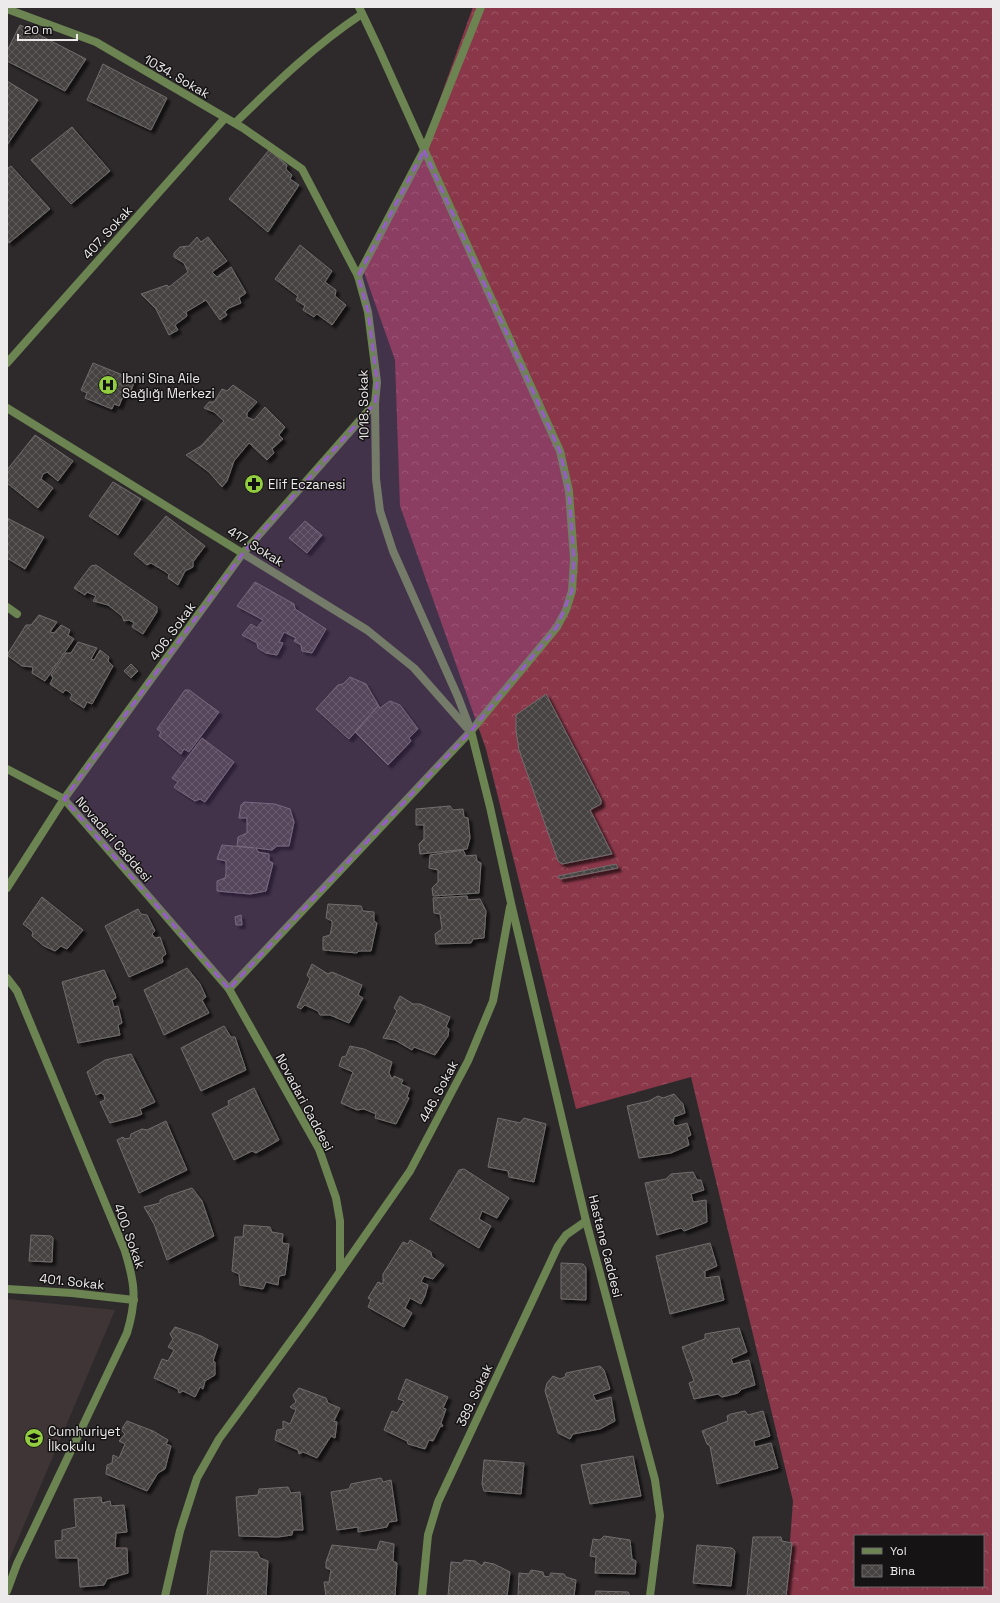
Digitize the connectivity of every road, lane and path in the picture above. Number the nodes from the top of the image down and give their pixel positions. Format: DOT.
graph roads {
  1 [pos="481,7"];
  2 [pos="7,8"];
  3 [pos="360,10"];
  4 [pos="225,118"];
  5 [pos="235,123"];
  6 [pos="424,150"];
  7 [pos="358,276"];
  8 [pos="7,363"];
  9 [pos="374,403"];
  10 [pos="7,408"];
  11 [pos="243,553"];
  12 [pos="7,607"];
  13 [pos="17,614"];
  14 [pos="471,731"];
  15 [pos="7,769"];
  16 [pos="64,800"];
  17 [pos="7,888"];
  18 [pos="511,903"];
  19 [pos="7,978"];
  20 [pos="228,989"];
  21 [pos="586,1221"];
  22 [pos="340,1271"];
  23 [pos="7,1289"];
  24 [pos="134,1300"];
  25 [pos="7,1591"];
  26 [pos="166,1596"];
  27 [pos="422,1596"];
  28 [pos="650,1596"];
  1 -- 6 [label="street"];
  2 -- 4 [label="street, 1034. Sokak"];
  3 -- 5 [label="street"];
  3 -- 6 [label="street"];
  4 -- 5 [label="street, 1018. Sokak"];
  4 -- 8 [label="street, 407. Sokak"];
  5 -- 7 [label="street, 1018. Sokak"];
  6 -- 7 [label="street"];
  6 -- 14 [label="street"];
  7 -- 9 [label="street, 1018. Sokak"];
  9 -- 11 [label="street, 406. Sokak"];
  9 -- 14 [label="street, 1018. Sokak"];
  10 -- 11 [label="street, 417. Sokak"];
  11 -- 14 [label="street, 417. Sokak"];
  11 -- 16 [label="street, 406. Sokak"];
  12 -- 13 [label="street"];
  14 -- 18 [label="street, 1018. Sokak"];
  14 -- 20 [label="street"];
  15 -- 16 [label="street, Novadari Caddesi"];
  16 -- 17 [label="street, 406. Sokak"];
  16 -- 20 [label="street, Novadari Caddesi"];
  18 -- 21 [label="street, Hastane Caddesi"];
  18 -- 22 [label="street, 446. Sokak"];
  19 -- 24 [label="street, 400. Sokak"];
  20 -- 22 [label="street, Novadari Caddesi"];
  21 -- 27 [label="street, 389. Sokak"];
  21 -- 28 [label="street, Hastane Caddesi"];
  22 -- 26 [label="street"];
  23 -- 24 [label="street, 401. Sokak"];
  24 -- 25 [label="street, 400. Sokak"];
}
